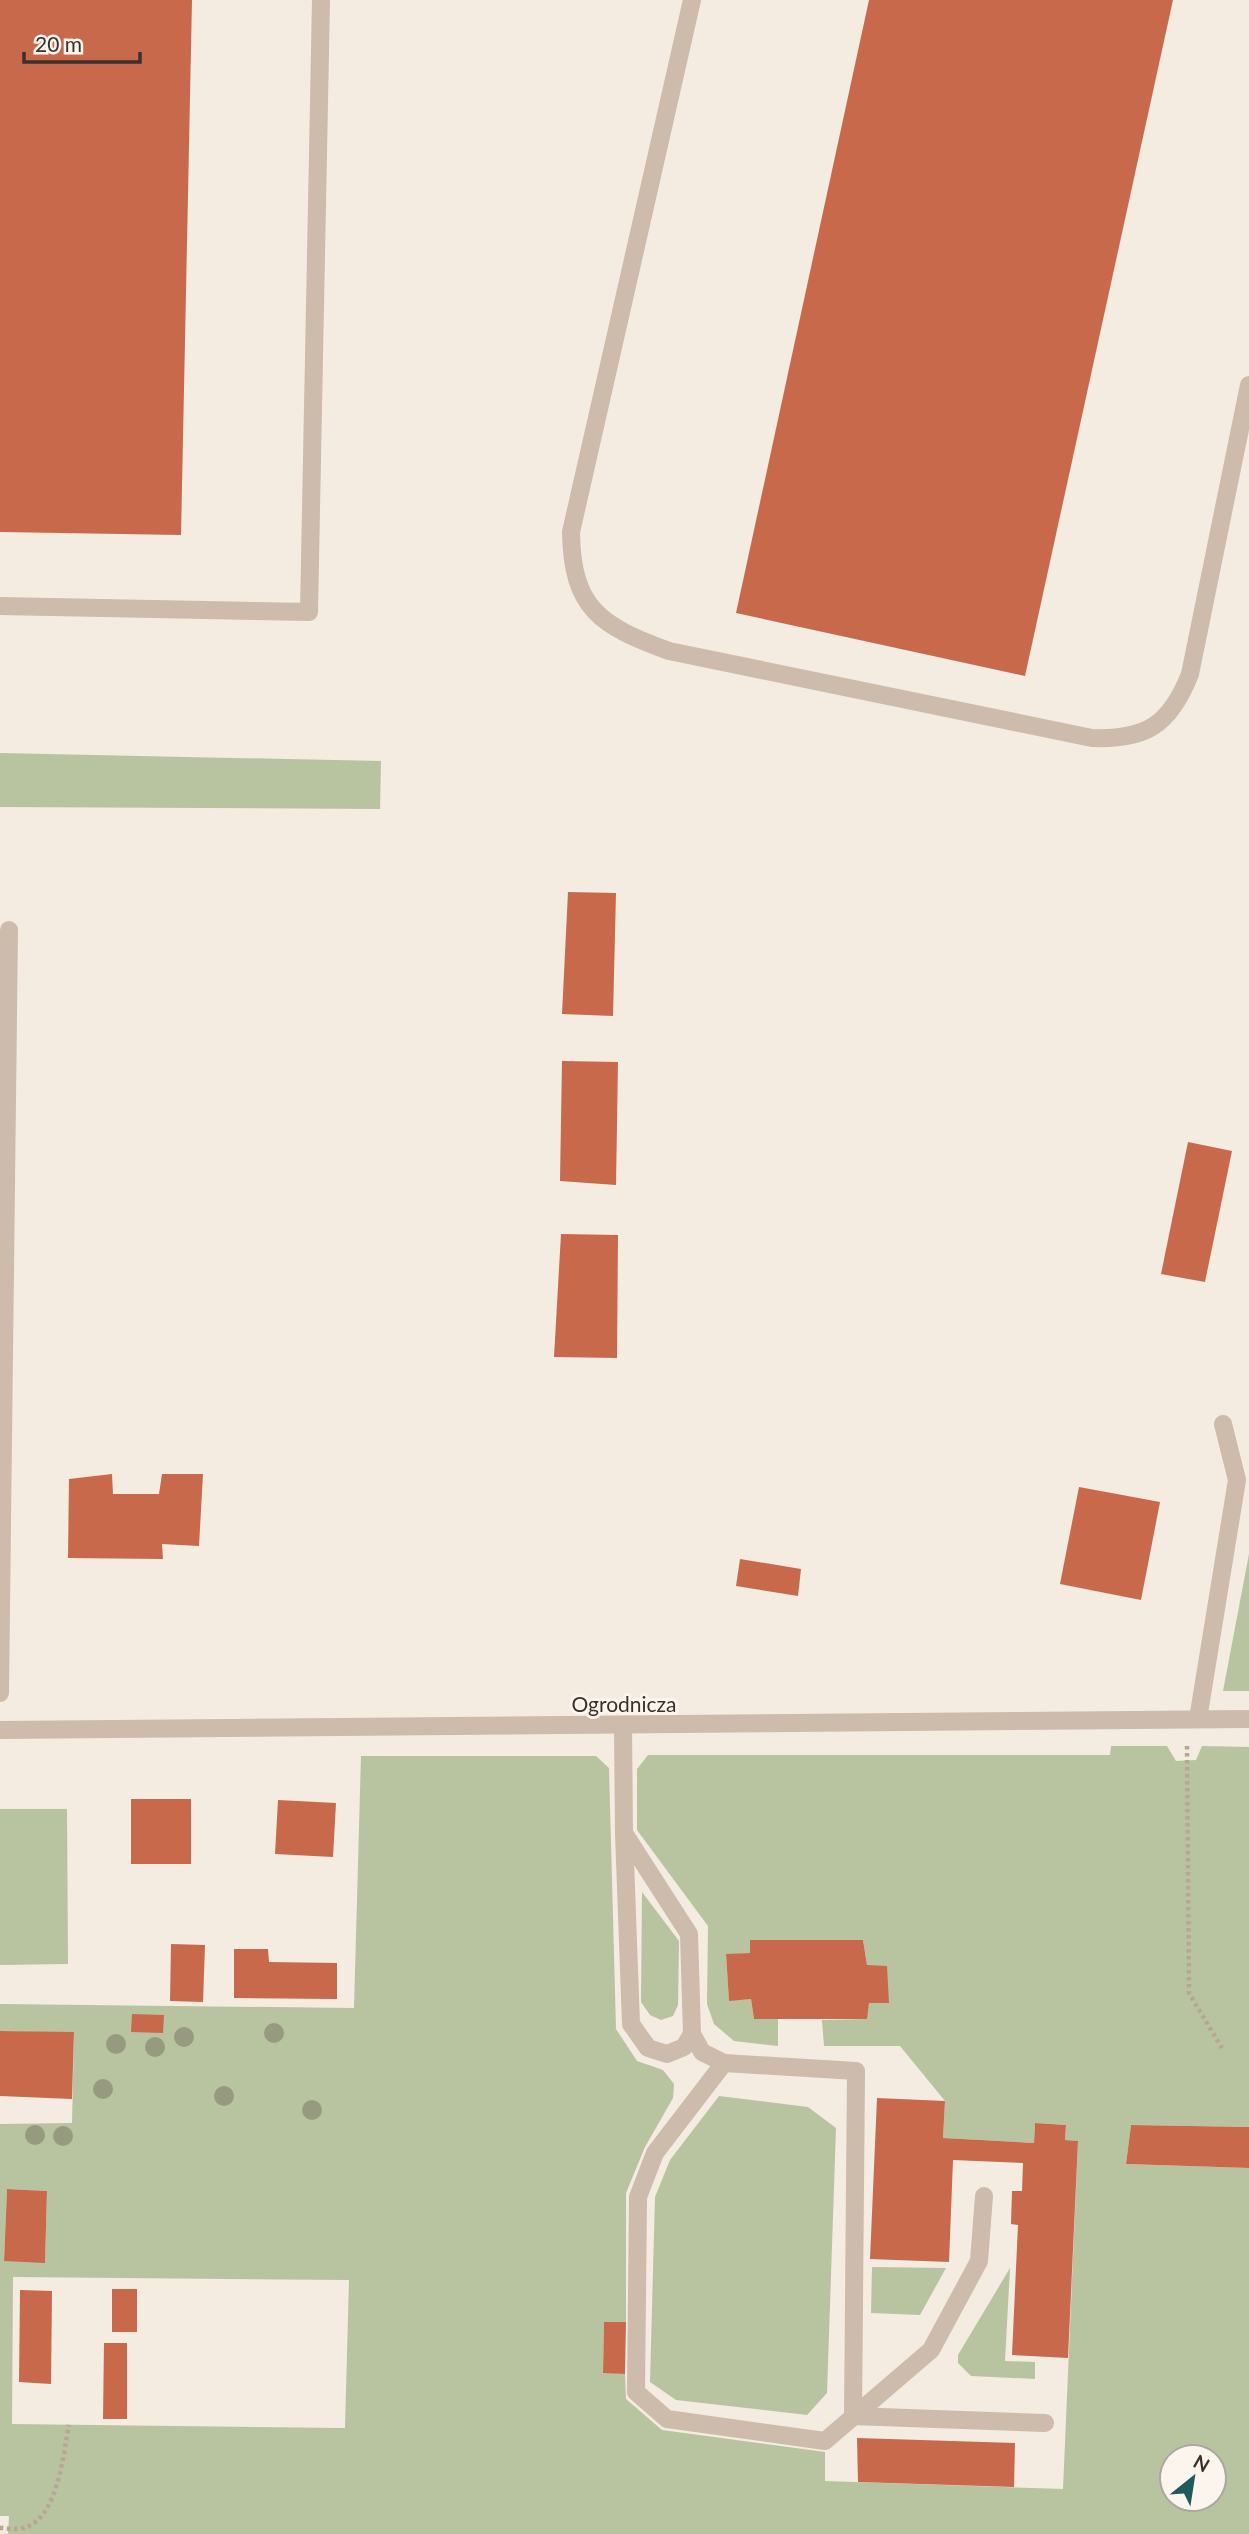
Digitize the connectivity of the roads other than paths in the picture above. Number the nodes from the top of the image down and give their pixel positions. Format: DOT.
graph roads {
  1 [pos="321,0"];
  2 [pos="692,0"];
  3 [pos="1249,385"];
  4 [pos="0,606"];
  5 [pos="9,930"];
  6 [pos="1223,1424"];
  7 [pos="0,1693"];
  8 [pos="1249,1719"];
  9 [pos="1193,1720"];
  10 [pos="623,1726"];
  11 [pos="0,1730"];
  12 [pos="624,1833"];
  13 [pos="692,2034"];
  14 [pos="724,2063"];
  15 [pos="984,2196"];
  16 [pos="853,2416"];
  17 [pos="1045,2423"];
  1 -- 4 [label="street"];
  2 -- 3 [label="street"];
  5 -- 7 [label="street"];
  6 -- 9 [label="street"];
  8 -- 9 [label="street, Ogrodnicza"];
  9 -- 10 [label="street, Ogrodnicza"];
  10 -- 11 [label="street, Ogrodnicza"];
  10 -- 12 [label="street"];
  12 -- 13 [label="street"];
  12 -- 13 [label="street"];
  13 -- 14 [label="street"];
  14 -- 16 [label="street"];
  14 -- 16 [label="street"];
  15 -- 16 [label="street"];
  16 -- 17 [label="street"];
}
